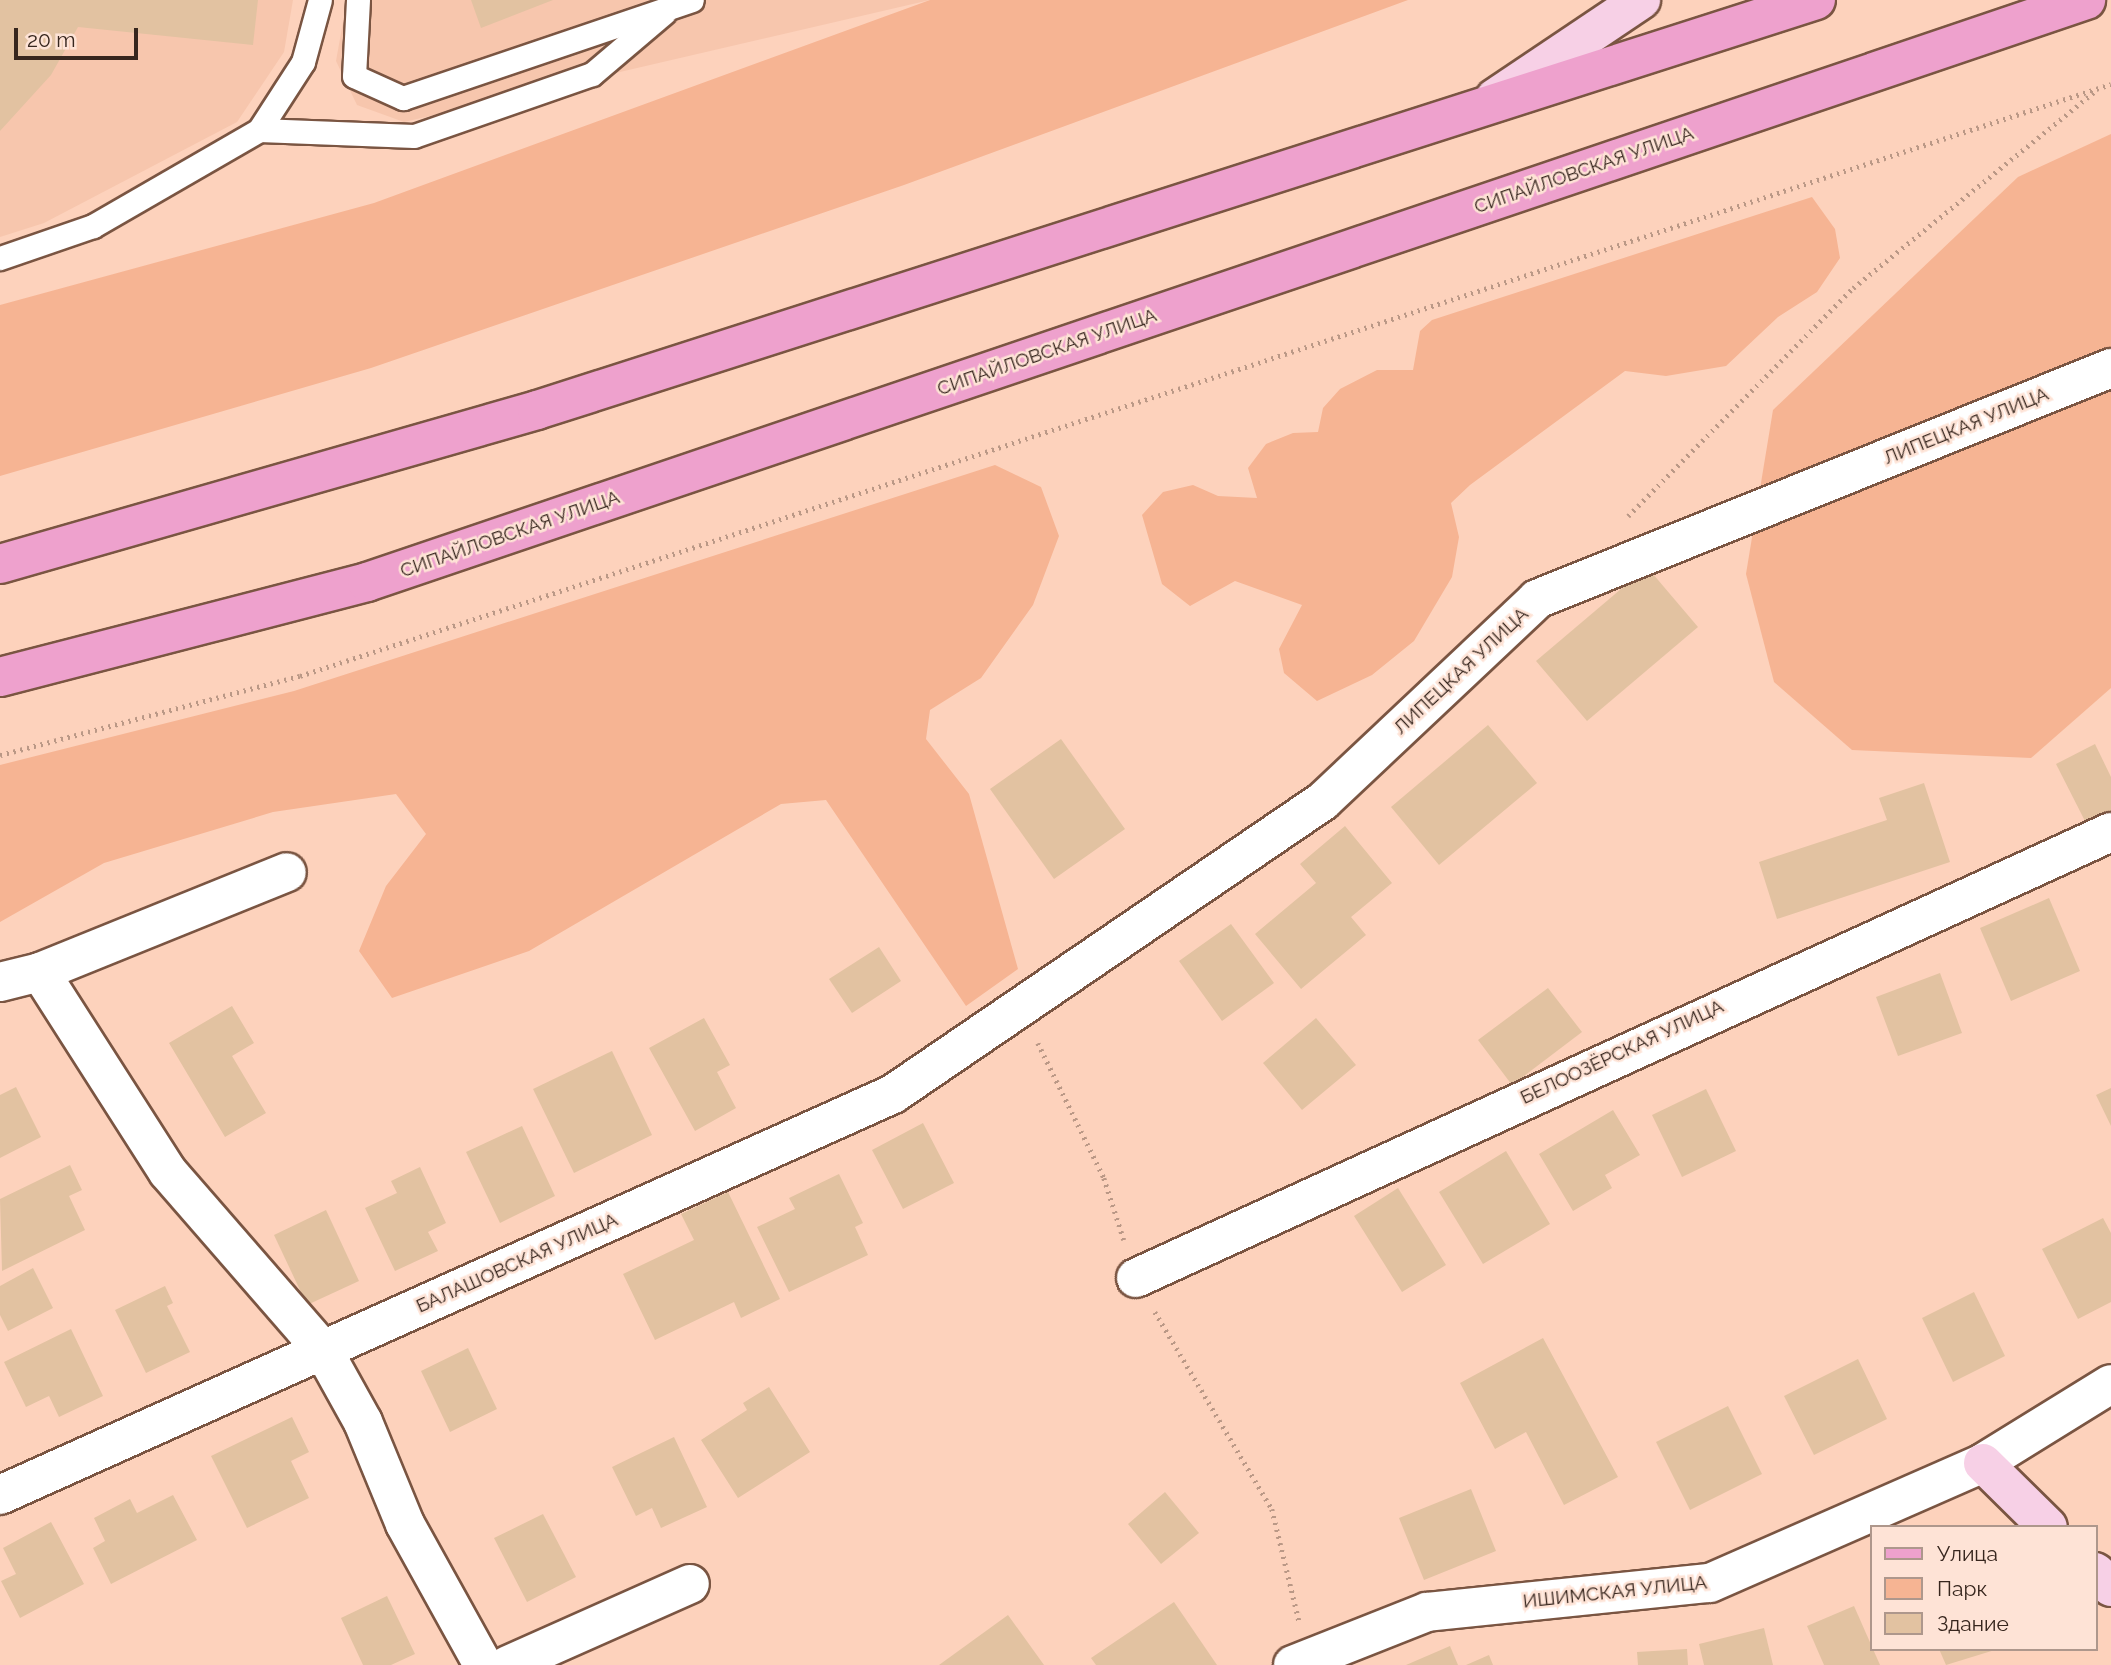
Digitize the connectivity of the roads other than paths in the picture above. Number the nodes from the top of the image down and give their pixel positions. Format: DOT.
graph roads {
  1 [pos="320,0"];
  2 [pos="358,0"];
  3 [pos="692,0"];
  4 [pos="1641,0"];
  5 [pos="1816,0"];
  6 [pos="2086,0"];
  7 [pos="664,13"];
  8 [pos="1492,100"];
  9 [pos="259,130"];
  10 [pos="0,258"];
  11 [pos="2111,368"];
  12 [pos="0,564"];
  13 [pos="0,677"];
  14 [pos="2111,832"];
  15 [pos="287,872"];
  16 [pos="40,971"];
  17 [pos="0,982"];
  18 [pos="1021,1007"];
  19 [pos="1136,1278"];
  20 [pos="323,1350"];
  21 [pos="2111,1384"];
  22 [pos="1983,1463"];
  23 [pos="0,1495"];
  24 [pos="2046,1525"];
  25 [pos="2097,1574"];
  26 [pos="690,1584"];
  27 [pos="2111,1587"];
  28 [pos="1300,1661"];
  29 [pos="483,1665"];
  30 [pos="508,1665"];
  1 -- 9 [label="lane"];
  2 -- 7 [label="lane"];
  3 -- 7 [label="lane"];
  4 -- 8 [label="main road"];
  5 -- 8 [label="main road"];
  6 -- 13 [label="main road, СИПАЙЛОВСКАЯ УЛИЦА"];
  7 -- 9 [label="lane"];
  8 -- 12 [label="main road"];
  9 -- 10 [label="lane"];
  11 -- 18 [label="street, ЛИПЕЦКАЯ УЛИЦА"];
  14 -- 19 [label="street, БЕЛООЗЁРСКАЯ УЛИЦА"];
  15 -- 16 [label="street"];
  16 -- 17 [label="street"];
  16 -- 20 [label="street"];
  18 -- 20 [label="street, БАЛАШОВСКАЯ УЛИЦА"];
  20 -- 23 [label="street, БАЛАШОВСКАЯ УЛИЦА"];
  20 -- 29 [label="street"];
  21 -- 22 [label="street, ИШИМСКАЯ УЛИЦА"];
  22 -- 24 [label="main road"];
  22 -- 28 [label="street, ИШИМСКАЯ УЛИЦА"];
  25 -- 27 [label="main road"];
  26 -- 30 [label="street"];
}
